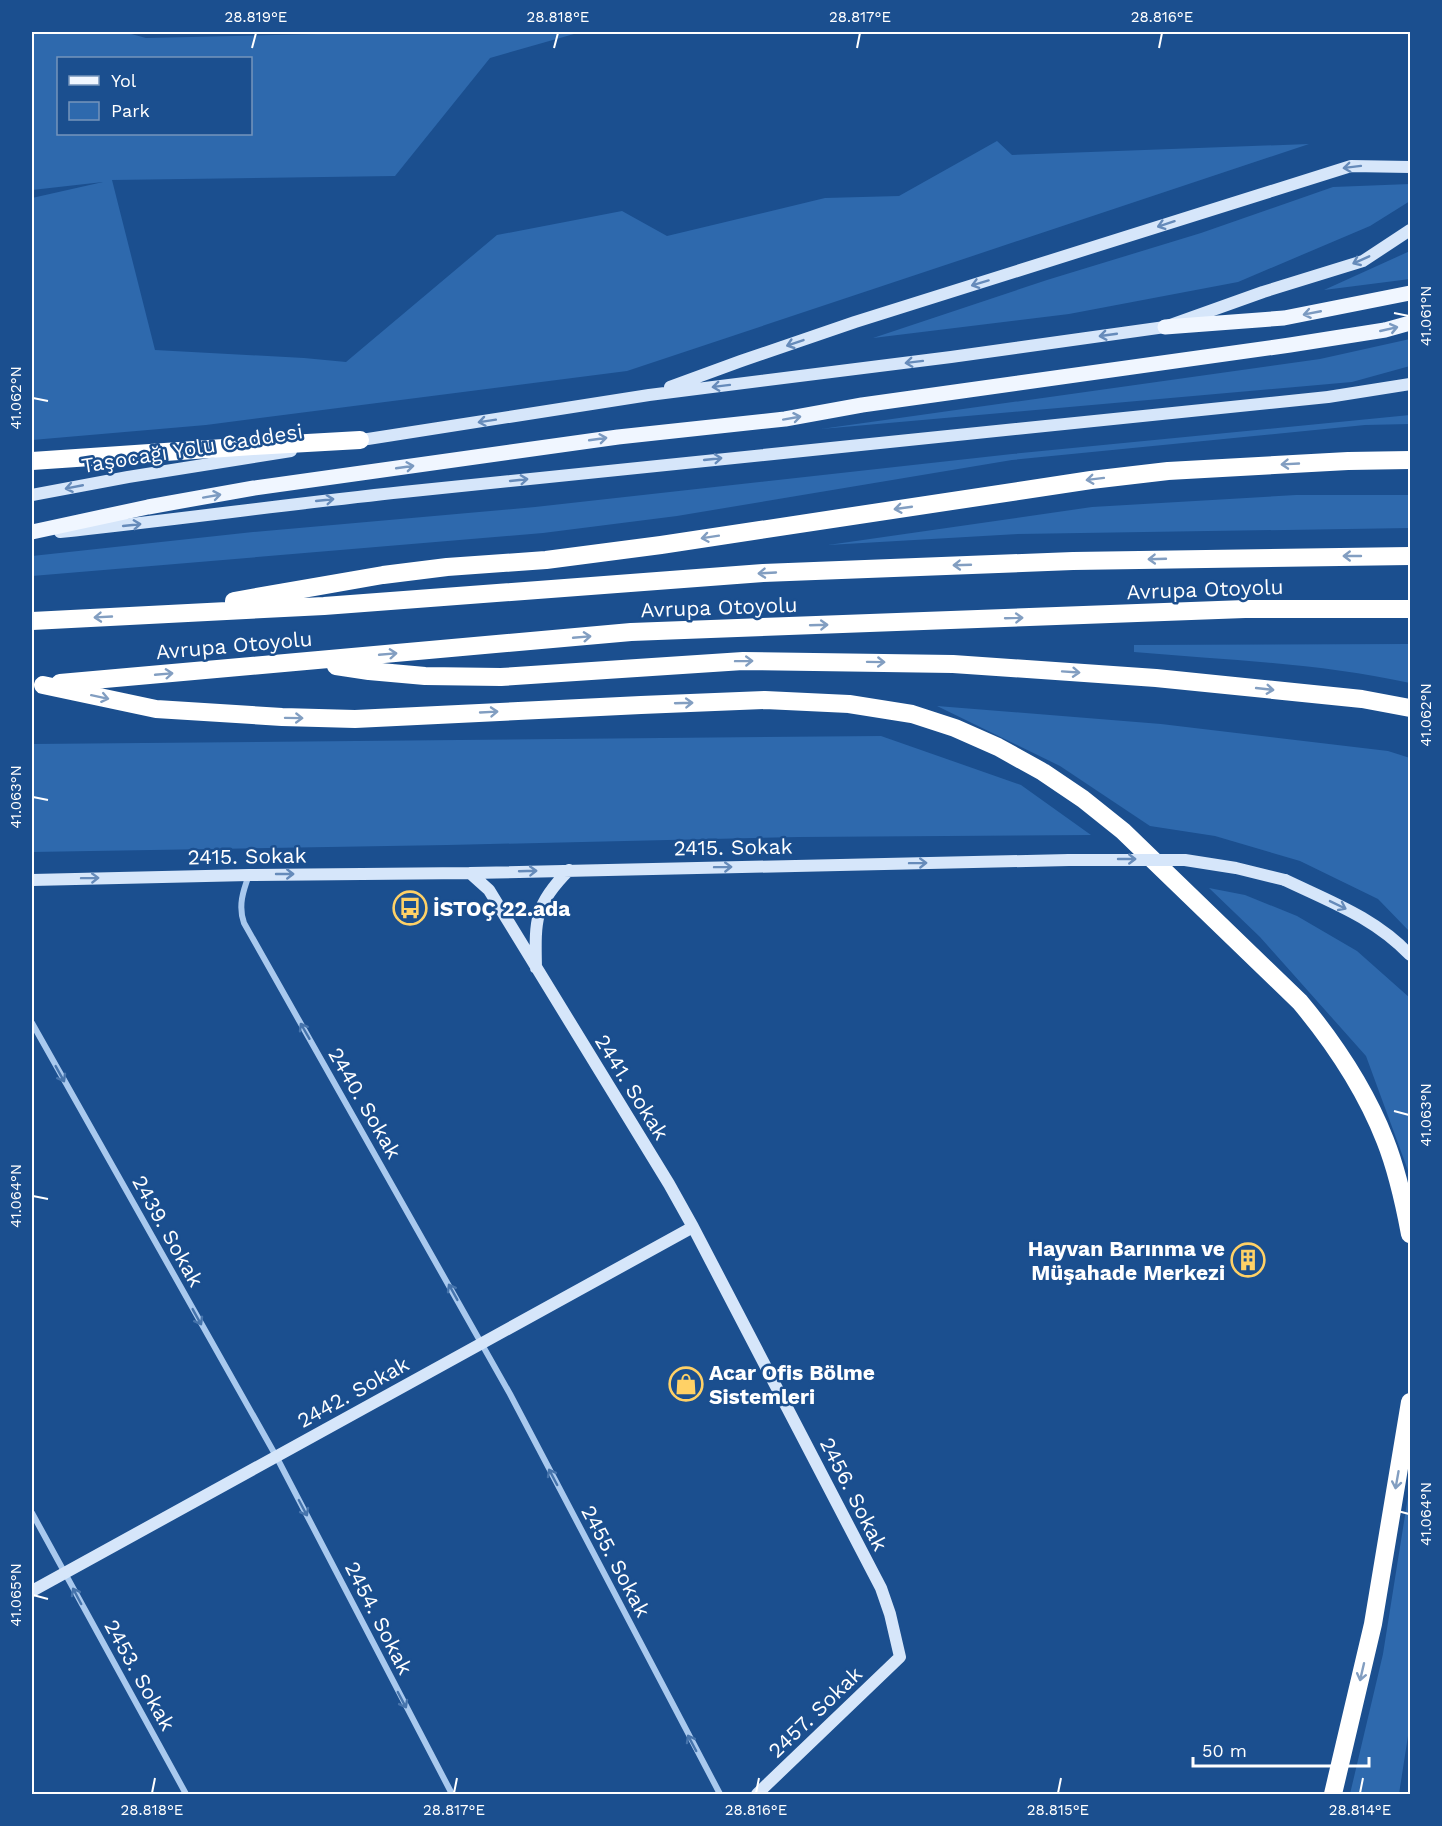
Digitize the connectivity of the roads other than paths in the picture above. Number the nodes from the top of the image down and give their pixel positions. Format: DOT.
graph roads {
  1 [pos="1410,167"];
  2 [pos="1410,230"];
  3 [pos="1410,293"];
  4 [pos="1410,323"];
  5 [pos="1166,327"];
  6 [pos="1410,384"];
  7 [pos="649,395"];
  8 [pos="360,440"];
  9 [pos="1410,460"];
  10 [pos="32,461"];
  11 [pos="32,495"];
  12 [pos="32,533"];
  13 [pos="1410,556"];
  14 [pos="1410,609"];
  15 [pos="161,613"];
  16 [pos="32,621"];
  17 [pos="309,661"];
  18 [pos="37,685"];
  19 [pos="1410,708"];
  20 [pos="569,870"];
  21 [pos="470,873"];
  22 [pos="249,875"];
  23 [pos="32,880"];
  24 [pos="1410,955"];
  25 [pos="536,969"];
  26 [pos="32,1023"];
  27 [pos="693,1227"];
  28 [pos="1410,1234"];
  29 [pos="481,1343"];
  30 [pos="1410,1402"];
  31 [pos="276,1456"];
  32 [pos="32,1513"];
  33 [pos="65,1572"];
  34 [pos="32,1591"];
  35 [pos="900,1657"];
  36 [pos="186,1794"];
  37 [pos="452,1794"];
  38 [pos="720,1794"];
  39 [pos="757,1794"];
  40 [pos="1333,1794"];
  1 -- 7 [label="main road, one-way"];
  2 -- 5 [label="main road, one-way"];
  3 -- 5 [label="main road, one-way"];
  12 -- 4 [label="main road, one-way"];
  5 -- 7 [label="main road, one-way"];
  12 -- 6 [label="main road, one-way"];
  7 -- 8 [label="main road, Taşocağı Yolu Caddesi, one-way"];
  8 -- 10 [label="highway"];
  8 -- 11 [label="main road, Taşocağı Yolu Caddesi, one-way"];
  9 -- 15 [label="highway, one-way"];
  13 -- 15 [label="highway, Avrupa Otoyolu, one-way"];
  17 -- 14 [label="highway, Avrupa Otoyolu, one-way"];
  15 -- 16 [label="highway, Avrupa Otoyolu, one-way"];
  18 -- 17 [label="highway, Avrupa Otoyolu, one-way"];
  17 -- 19 [label="highway, one-way"];
  18 -- 28 [label="highway, one-way"];
  21 -- 20 [label="main road, 2415. Sokak, one-way"];
  20 -- 24 [label="main road, 2415. Sokak, one-way, bridge"];
  20 -- 25 [label="main road"];
  22 -- 21 [label="main road, 2415. Sokak, one-way"];
  21 -- 25 [label="main road, 2441. Sokak"];
  23 -- 22 [label="main road, 2415. Sokak, one-way"];
  29 -- 22 [label="street, 2440. Sokak, one-way"];
  25 -- 27 [label="main road, 2441. Sokak"];
  26 -- 31 [label="street, 2439. Sokak, one-way"];
  27 -- 29 [label="main road, 2442. Sokak"];
  27 -- 35 [label="main road, 2456. Sokak"];
  29 -- 31 [label="main road, 2442. Sokak"];
  38 -- 29 [label="street, 2455. Sokak, one-way"];
  30 -- 40 [label="highway, one-way"];
  31 -- 33 [label="main road, 2442. Sokak"];
  31 -- 37 [label="street, 2454. Sokak, one-way"];
  32 -- 33 [label="street, 2453. Sokak"];
  33 -- 34 [label="main road, 2442. Sokak"];
  36 -- 33 [label="street, 2453. Sokak, one-way"];
  35 -- 39 [label="main road, 2457. Sokak"];
}
